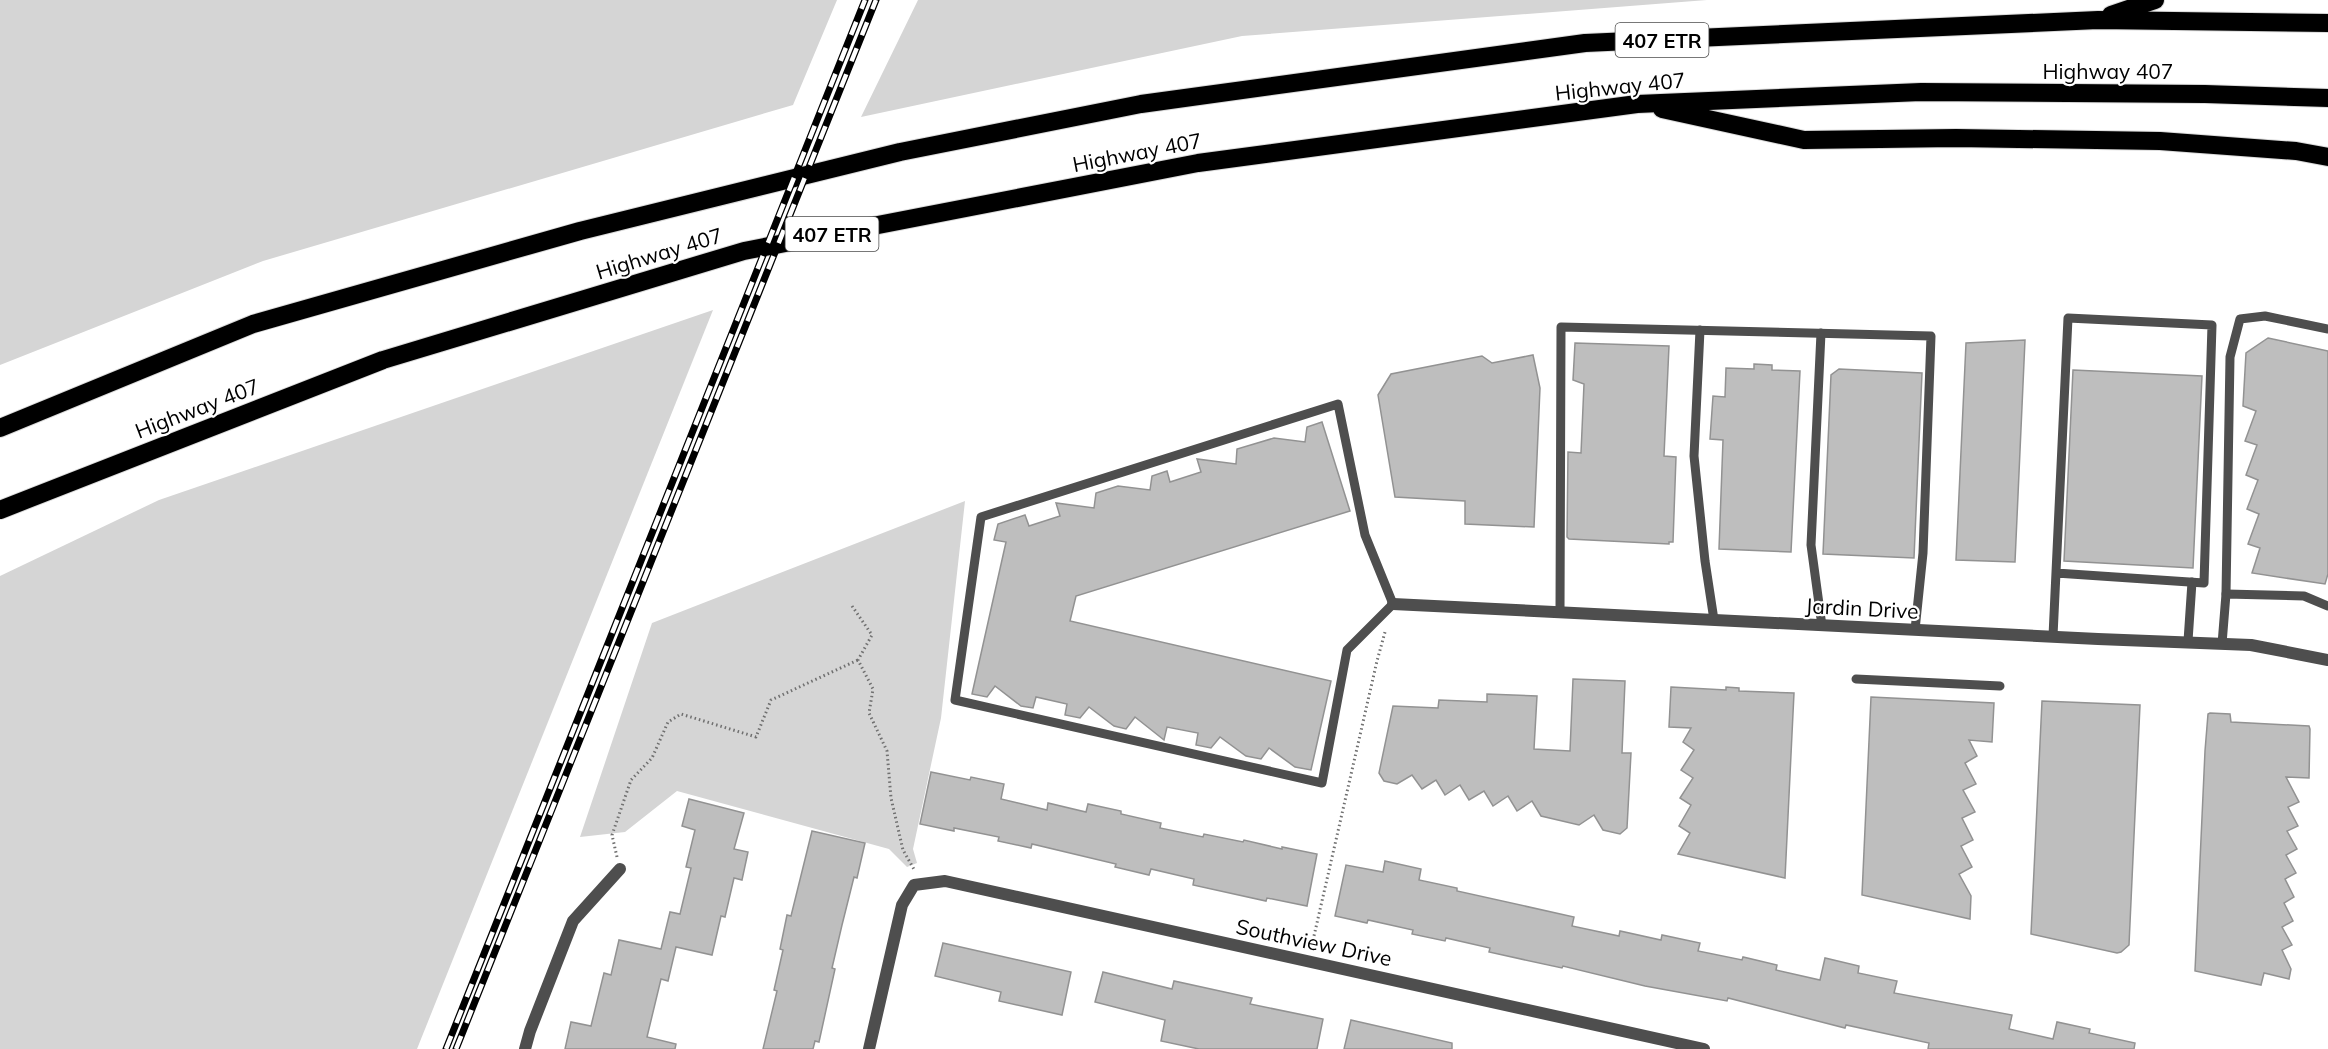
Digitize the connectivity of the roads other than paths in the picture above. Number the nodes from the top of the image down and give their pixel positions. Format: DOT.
graph roads {
  1 [pos="2155,0"];
  2 [pos="2098,20"];
  3 [pos="2328,23"];
  4 [pos="2328,98"];
  5 [pos="1637,104"];
  6 [pos="2328,157"];
  7 [pos="2328,329"];
  8 [pos="1700,330"];
  9 [pos="1821,333"];
  10 [pos="0,428"];
  11 [pos="0,510"];
  12 [pos="2056,573"];
  13 [pos="2192,582"];
  14 [pos="2226,594"];
  15 [pos="1393,604"];
  16 [pos="2328,606"];
  17 [pos="1560,613"];
  18 [pos="1714,620"];
  19 [pos="1822,626"];
  20 [pos="1915,630"];
  21 [pos="2053,636"];
  22 [pos="2188,641"];
  23 [pos="2222,644"];
  24 [pos="2328,660"];
  25 [pos="1856,679"];
  26 [pos="2000,686"];
  27 [pos="620,869"];
  28 [pos="525,1049"];
  29 [pos="869,1049"];
  30 [pos="1704,1049"];
  1 -- 2 [label="highway"];
  2 -- 3 [label="highway, Highway 407 / 407 ETR"];
  2 -- 10 [label="highway, Highway 407 / 407 ETR"];
  4 -- 5 [label="highway, Highway 407 / 407 ETR"];
  5 -- 6 [label="highway"];
  5 -- 11 [label="highway, Highway 407 / 407 ETR"];
  7 -- 14 [label="lane"];
  8 -- 9 [label="lane"];
  8 -- 17 [label="lane"];
  8 -- 18 [label="lane"];
  9 -- 19 [label="lane"];
  9 -- 20 [label="lane"];
  12 -- 13 [label="lane"];
  12 -- 13 [label="lane"];
  12 -- 21 [label="lane"];
  13 -- 22 [label="lane"];
  14 -- 16 [label="lane"];
  14 -- 23 [label="lane"];
  15 -- 15 [label="lane"];
  15 -- 17 [label="street, Jardin Drive"];
  17 -- 18 [label="street, Jardin Drive"];
  18 -- 19 [label="street, Jardin Drive"];
  19 -- 20 [label="street, Jardin Drive"];
  20 -- 21 [label="street, Jardin Drive"];
  21 -- 22 [label="street, Jardin Drive"];
  22 -- 23 [label="street, Jardin Drive"];
  23 -- 24 [label="street, Jardin Drive"];
  25 -- 26 [label="lane"];
  27 -- 28 [label="street"];
  29 -- 30 [label="street, Southview Drive"];
}
